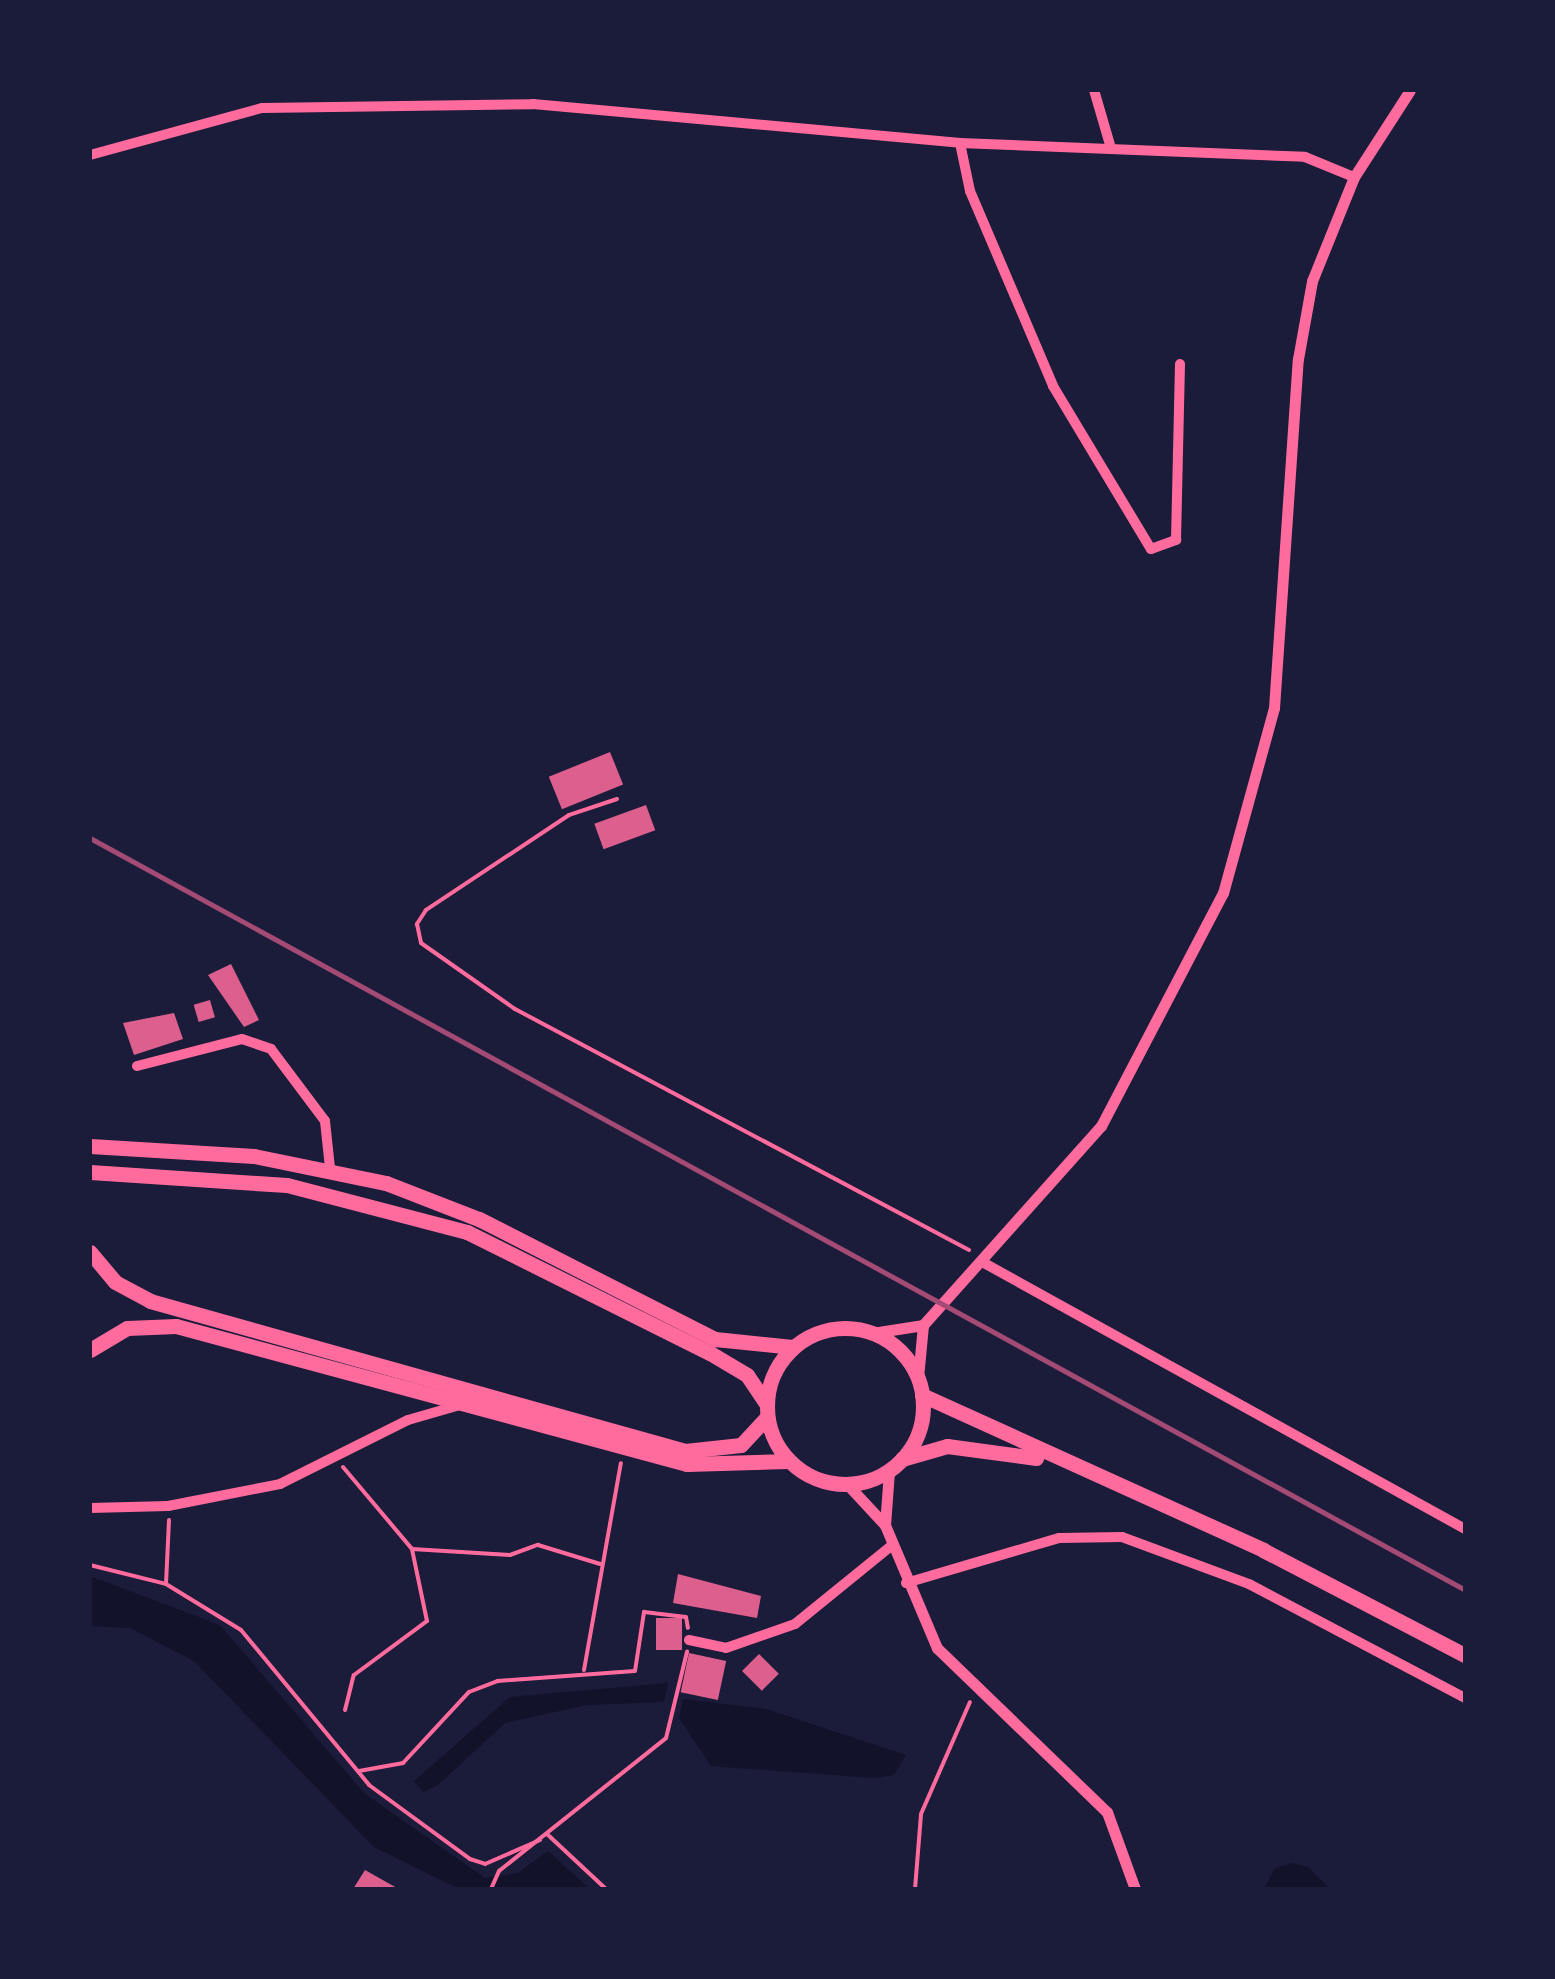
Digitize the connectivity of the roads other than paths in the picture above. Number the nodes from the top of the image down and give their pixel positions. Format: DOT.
graph roads {
  1 [pos="1094,90"];
  2 [pos="1410,90"];
  3 [pos="960,143"];
  4 [pos="1110,148"];
  5 [pos="90,156"];
  6 [pos="1354,177"];
  7 [pos="1180,364"];
  8 [pos="137,1066"];
  9 [pos="90,1146"];
  10 [pos="330,1168"];
  11 [pos="90,1172"];
  12 [pos="90,1252"];
  13 [pos="984,1263"];
  14 [pos="924,1325"];
  15 [pos="872,1333"];
  16 [pos="793,1347"];
  17 [pos="90,1350"];
  18 [pos="918,1378"];
  19 [pos="922,1394"];
  20 [pos="462,1404"];
  21 [pos="767,1410"];
  22 [pos="902,1459"];
  23 [pos="788,1461"];
  24 [pos="1054,1461"];
  25 [pos="889,1471"];
  26 [pos="847,1484"];
  27 [pos="90,1508"];
  28 [pos="885,1525"];
  29 [pos="1465,1528"];
  30 [pos="891,1546"];
  31 [pos="906,1583"];
  32 [pos="689,1640"];
  33 [pos="1465,1656"];
  34 [pos="1465,1698"];
  35 [pos="1135,1889"];
  1 -- 4 [label="street"];
  2 -- 6 [label="street"];
  3 -- 4 [label="street"];
  3 -- 5 [label="street"];
  3 -- 7 [label="street"];
  4 -- 6 [label="street"];
  6 -- 13 [label="street"];
  8 -- 10 [label="street"];
  9 -- 10 [label="highway"];
  10 -- 16 [label="highway"];
  11 -- 21 [label="highway"];
  12 -- 21 [label="highway"];
  13 -- 14 [label="street"];
  13 -- 29 [label="street"];
  14 -- 15 [label="street"];
  14 -- 18 [label="street"];
  15 -- 16 [label="highway"];
  15 -- 18 [label="highway"];
  16 -- 21 [label="highway"];
  17 -- 20 [label="highway"];
  18 -- 19 [label="highway"];
  19 -- 22 [label="highway"];
  19 -- 24 [label="highway"];
  20 -- 23 [label="highway"];
  20 -- 27 [label="street"];
  21 -- 23 [label="highway"];
  22 -- 24 [label="highway"];
  22 -- 25 [label="highway"];
  23 -- 26 [label="highway"];
  24 -- 33 [label="highway"];
  25 -- 26 [label="highway"];
  25 -- 28 [label="street"];
  26 -- 28 [label="street"];
  28 -- 30 [label="street"];
  30 -- 31 [label="street"];
  30 -- 32 [label="street"];
  31 -- 34 [label="street"];
  31 -- 35 [label="street"];
}
